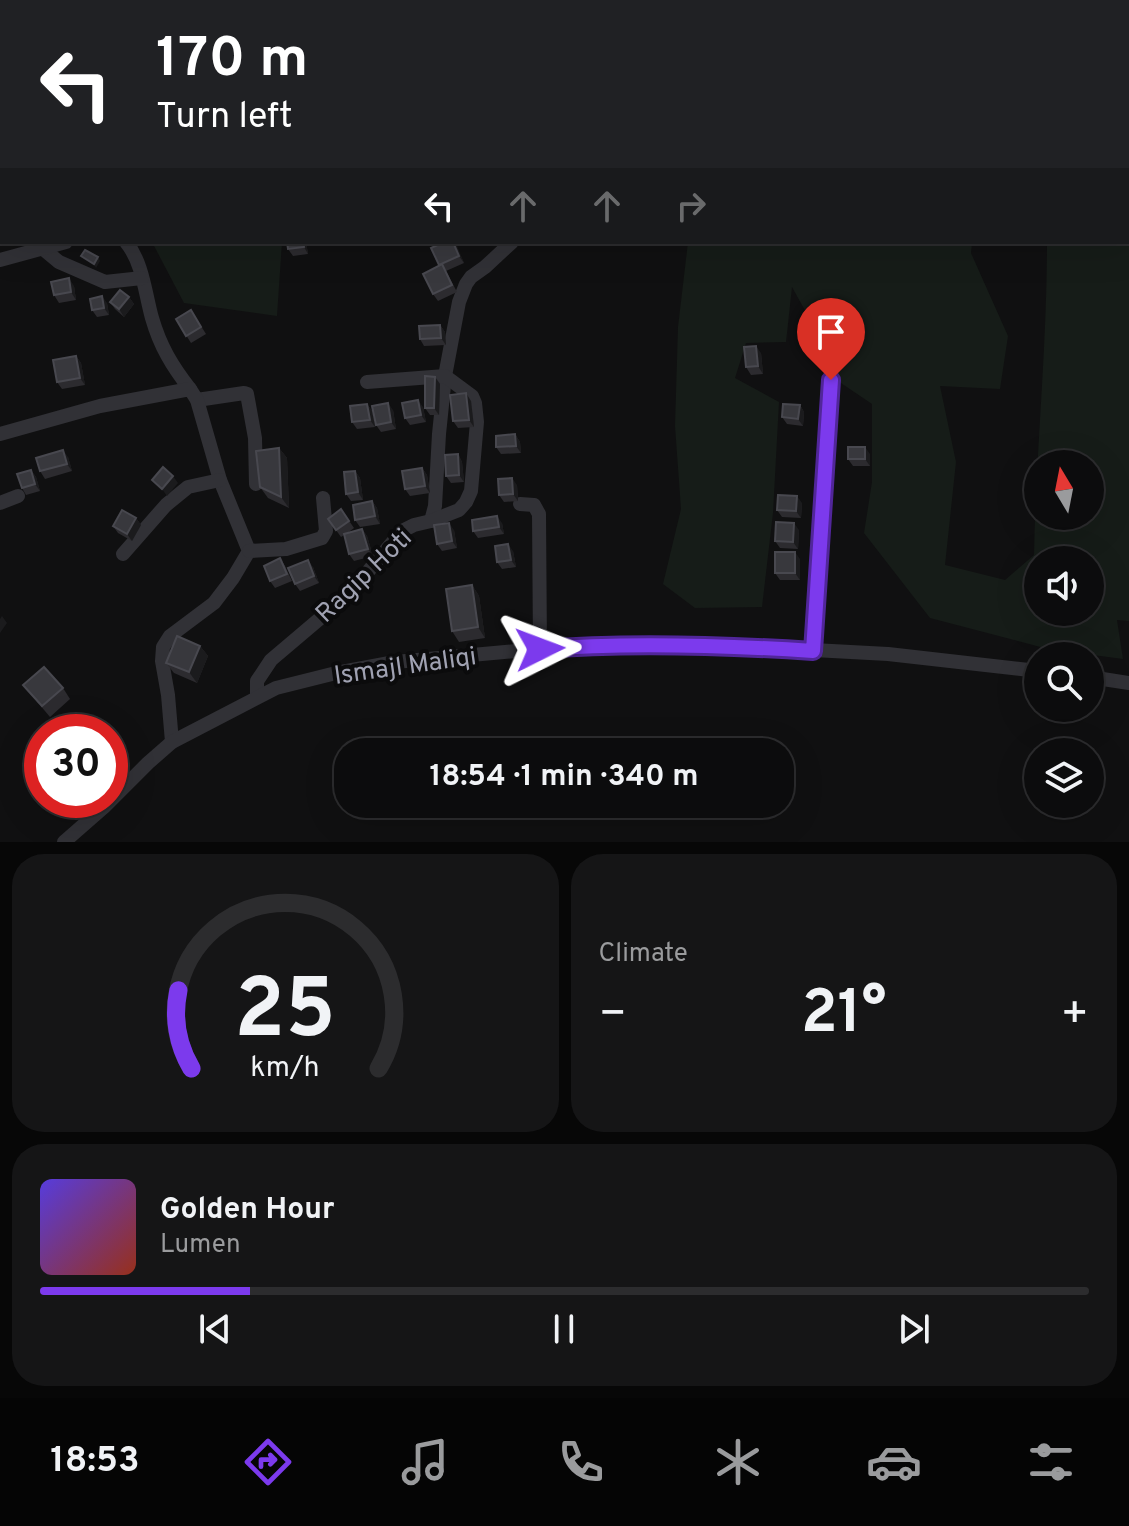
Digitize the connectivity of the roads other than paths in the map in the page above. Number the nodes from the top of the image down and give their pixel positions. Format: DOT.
graph roads {
  1 [pos="56,244"];
  2 [pos="127,244"];
  3 [pos="510,244"];
  4 [pos="42,248"];
  5 [pos="0,260"];
  6 [pos="142,278"];
  7 [pos="445,376"];
  8 [pos="831,380"];
  9 [pos="367,382"];
  10 [pos="193,394"];
  11 [pos="0,434"];
  12 [pos="220,480"];
  13 [pos="256,484"];
  14 [pos="18,496"];
  15 [pos="323,498"];
  16 [pos="0,503"];
  17 [pos="520,504"];
  18 [pos="431,521"];
  19 [pos="249,551"];
  20 [pos="123,554"];
  21 [pos="540,649"];
  22 [pos="813,651"];
  23 [pos="1024,669"];
  24 [pos="1104,679"];
  25 [pos="1129,683"];
  26 [pos="257,697"];
  27 [pos="172,742"];
  28 [pos="64,842"];
  1 -- 4 [label="street"];
  2 -- 6 [label="street"];
  3 -- 7 [label="street"];
  4 -- 5 [label="street"];
  4 -- 6 [label="street"];
  6 -- 10 [label="street"];
  7 -- 9 [label="street"];
  7 -- 18 [label="street"];
  7 -- 18 [label="street, Ragip Hoti"];
  8 -- 22 [label="street"];
  10 -- 11 [label="street"];
  10 -- 12 [label="street"];
  10 -- 13 [label="street"];
  12 -- 19 [label="street"];
  12 -- 20 [label="street"];
  14 -- 16 [label="street"];
  15 -- 19 [label="street"];
  17 -- 21 [label="street"];
  18 -- 26 [label="street, Ragip Hoti"];
  19 -- 27 [label="street"];
  21 -- 22 [label="street, Ismajl Maliqi"];
  21 -- 26 [label="street, Ismajl Maliqi"];
  22 -- 23 [label="street, Ismajl Maliqi"];
  24 -- 25 [label="street"];
  26 -- 27 [label="street, Ismajl Maliqi"];
  27 -- 28 [label="street, Ismajl Maliqi"];
}
